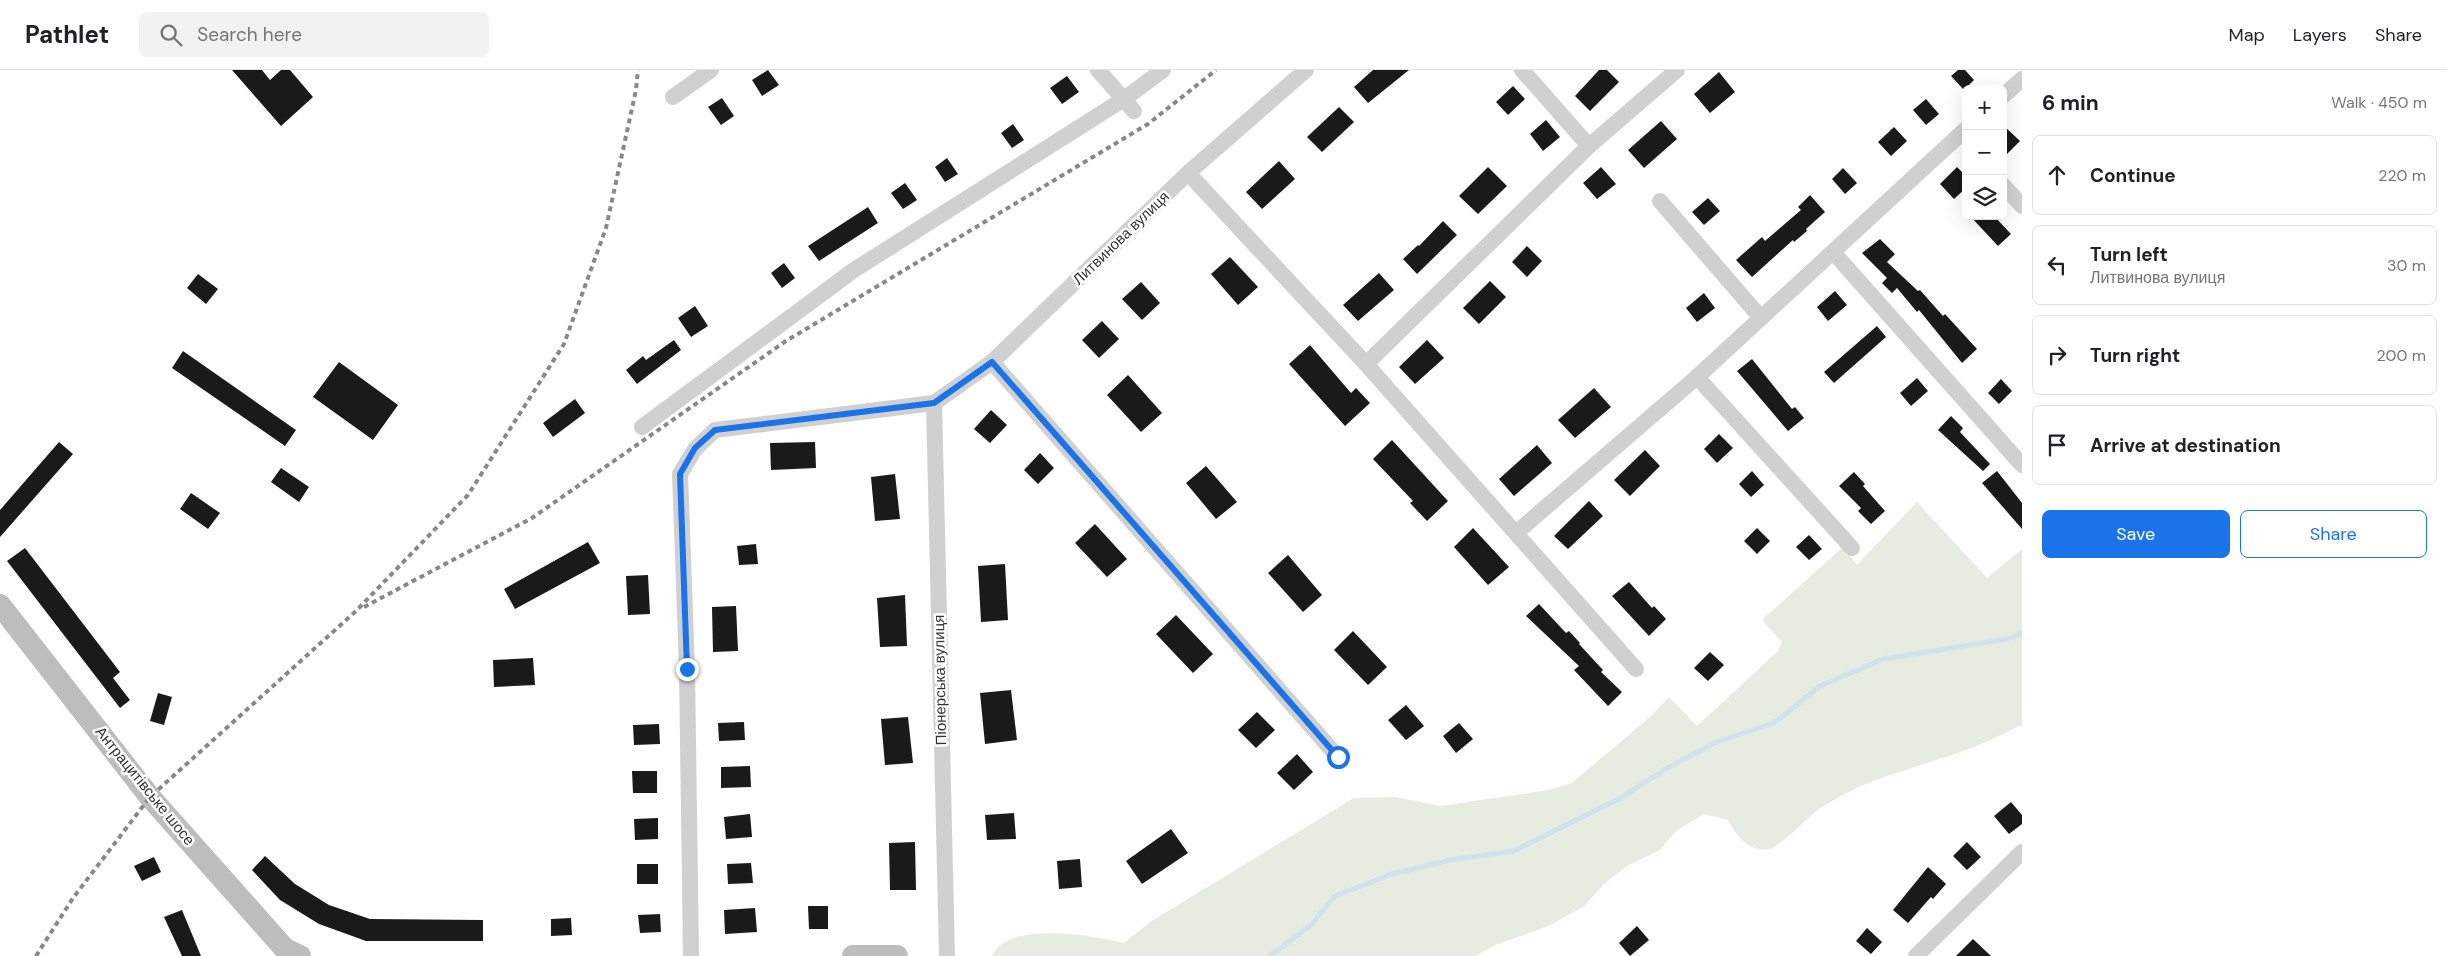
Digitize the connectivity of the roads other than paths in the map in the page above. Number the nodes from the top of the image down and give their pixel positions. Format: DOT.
graph roads {
  1 [pos="711,70"];
  2 [pos="1098,70"];
  3 [pos="1163,70"];
  4 [pos="1306,70"];
  5 [pos="1522,70"];
  6 [pos="1677,70"];
  7 [pos="2022,79"];
  8 [pos="2007,92"];
  9 [pos="673,97"];
  10 [pos="1129,105"];
  11 [pos="1962,138"];
  12 [pos="1589,146"];
  13 [pos="1188,173"];
  14 [pos="2007,189"];
  15 [pos="1660,201"];
  16 [pos="2022,206"];
  17 [pos="1833,252"];
  18 [pos="1761,318"];
  19 [pos="992,362"];
  20 [pos="1366,364"];
  21 [pos="1698,377"];
  22 [pos="934,403"];
  23 [pos="642,427"];
  24 [pos="2022,465"];
  25 [pos="1517,532"];
  26 [pos="1852,548"];
  27 [pos="0,605"];
  28 [pos="1636,669"];
  29 [pos="1338,757"];
  30 [pos="2022,852"];
  31 [pos="290,954"];
  32 [pos="691,956"];
  33 [pos="853,956"];
  34 [pos="897,956"];
  35 [pos="947,956"];
  36 [pos="1916,956"];
  1 -- 9 [label="street"];
  2 -- 10 [label="street"];
  3 -- 10 [label="street"];
  4 -- 13 [label="street, Литвинова вулиця"];
  5 -- 12 [label="street"];
  6 -- 12 [label="street"];
  7 -- 8 [label="street"];
  10 -- 23 [label="street"];
  11 -- 17 [label="street"];
  12 -- 20 [label="street"];
  13 -- 19 [label="street, Литвинова вулиця"];
  13 -- 20 [label="street"];
  14 -- 16 [label="street"];
  15 -- 18 [label="street"];
  17 -- 18 [label="street"];
  17 -- 24 [label="street"];
  18 -- 21 [label="street"];
  19 -- 22 [label="street, Литвинова вулиця"];
  19 -- 29 [label="street"];
  20 -- 25 [label="street"];
  21 -- 25 [label="street"];
  21 -- 26 [label="street"];
  22 -- 32 [label="street"];
  22 -- 35 [label="street, Піонерська вулиця"];
  25 -- 28 [label="street"];
  27 -- 31 [label="main road, Антрацитівське шосе"];
  30 -- 36 [label="street"];
  33 -- 34 [label="main road"];
}
